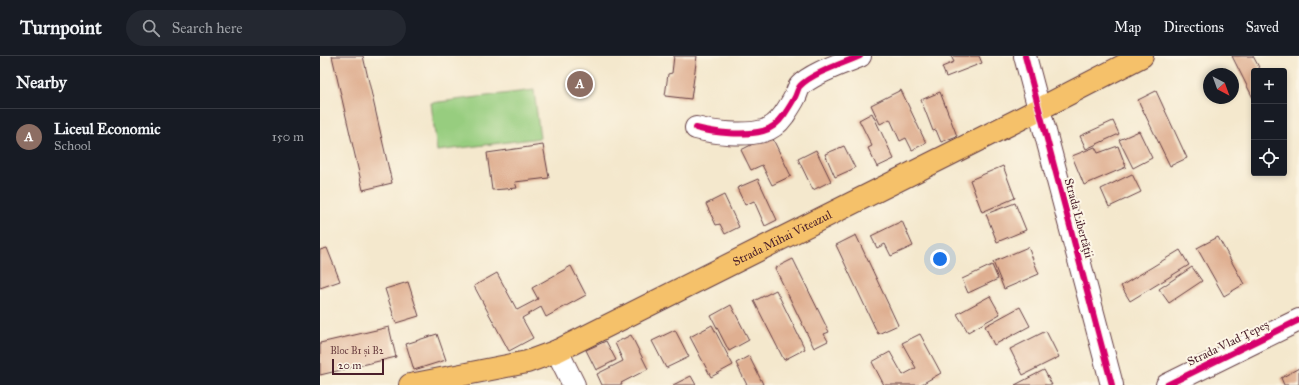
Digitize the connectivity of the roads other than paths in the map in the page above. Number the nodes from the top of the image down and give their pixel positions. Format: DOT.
graph roads {
  1 [pos="860,56"];
  2 [pos="1025,56"];
  3 [pos="1142,56"];
  4 [pos="1038,109"];
  5 [pos="696,128"];
  6 [pos="1299,320"];
  7 [pos="557,351"];
  8 [pos="410,385"];
  9 [pos="574,385"];
  10 [pos="1112,385"];
  11 [pos="1167,385"];
  1 -- 5 [label="street"];
  2 -- 4 [label="street, Strada Libertății"];
  3 -- 4 [label="main road, Strada Mihai Viteazul"];
  4 -- 7 [label="main road, Strada Mihai Viteazul"];
  4 -- 10 [label="street, Strada Libertății"];
  6 -- 11 [label="street, Strada Vlad Țepeș"];
  7 -- 8 [label="main road, Strada Mihai Viteazul"];
  7 -- 9 [label="street"];
}
